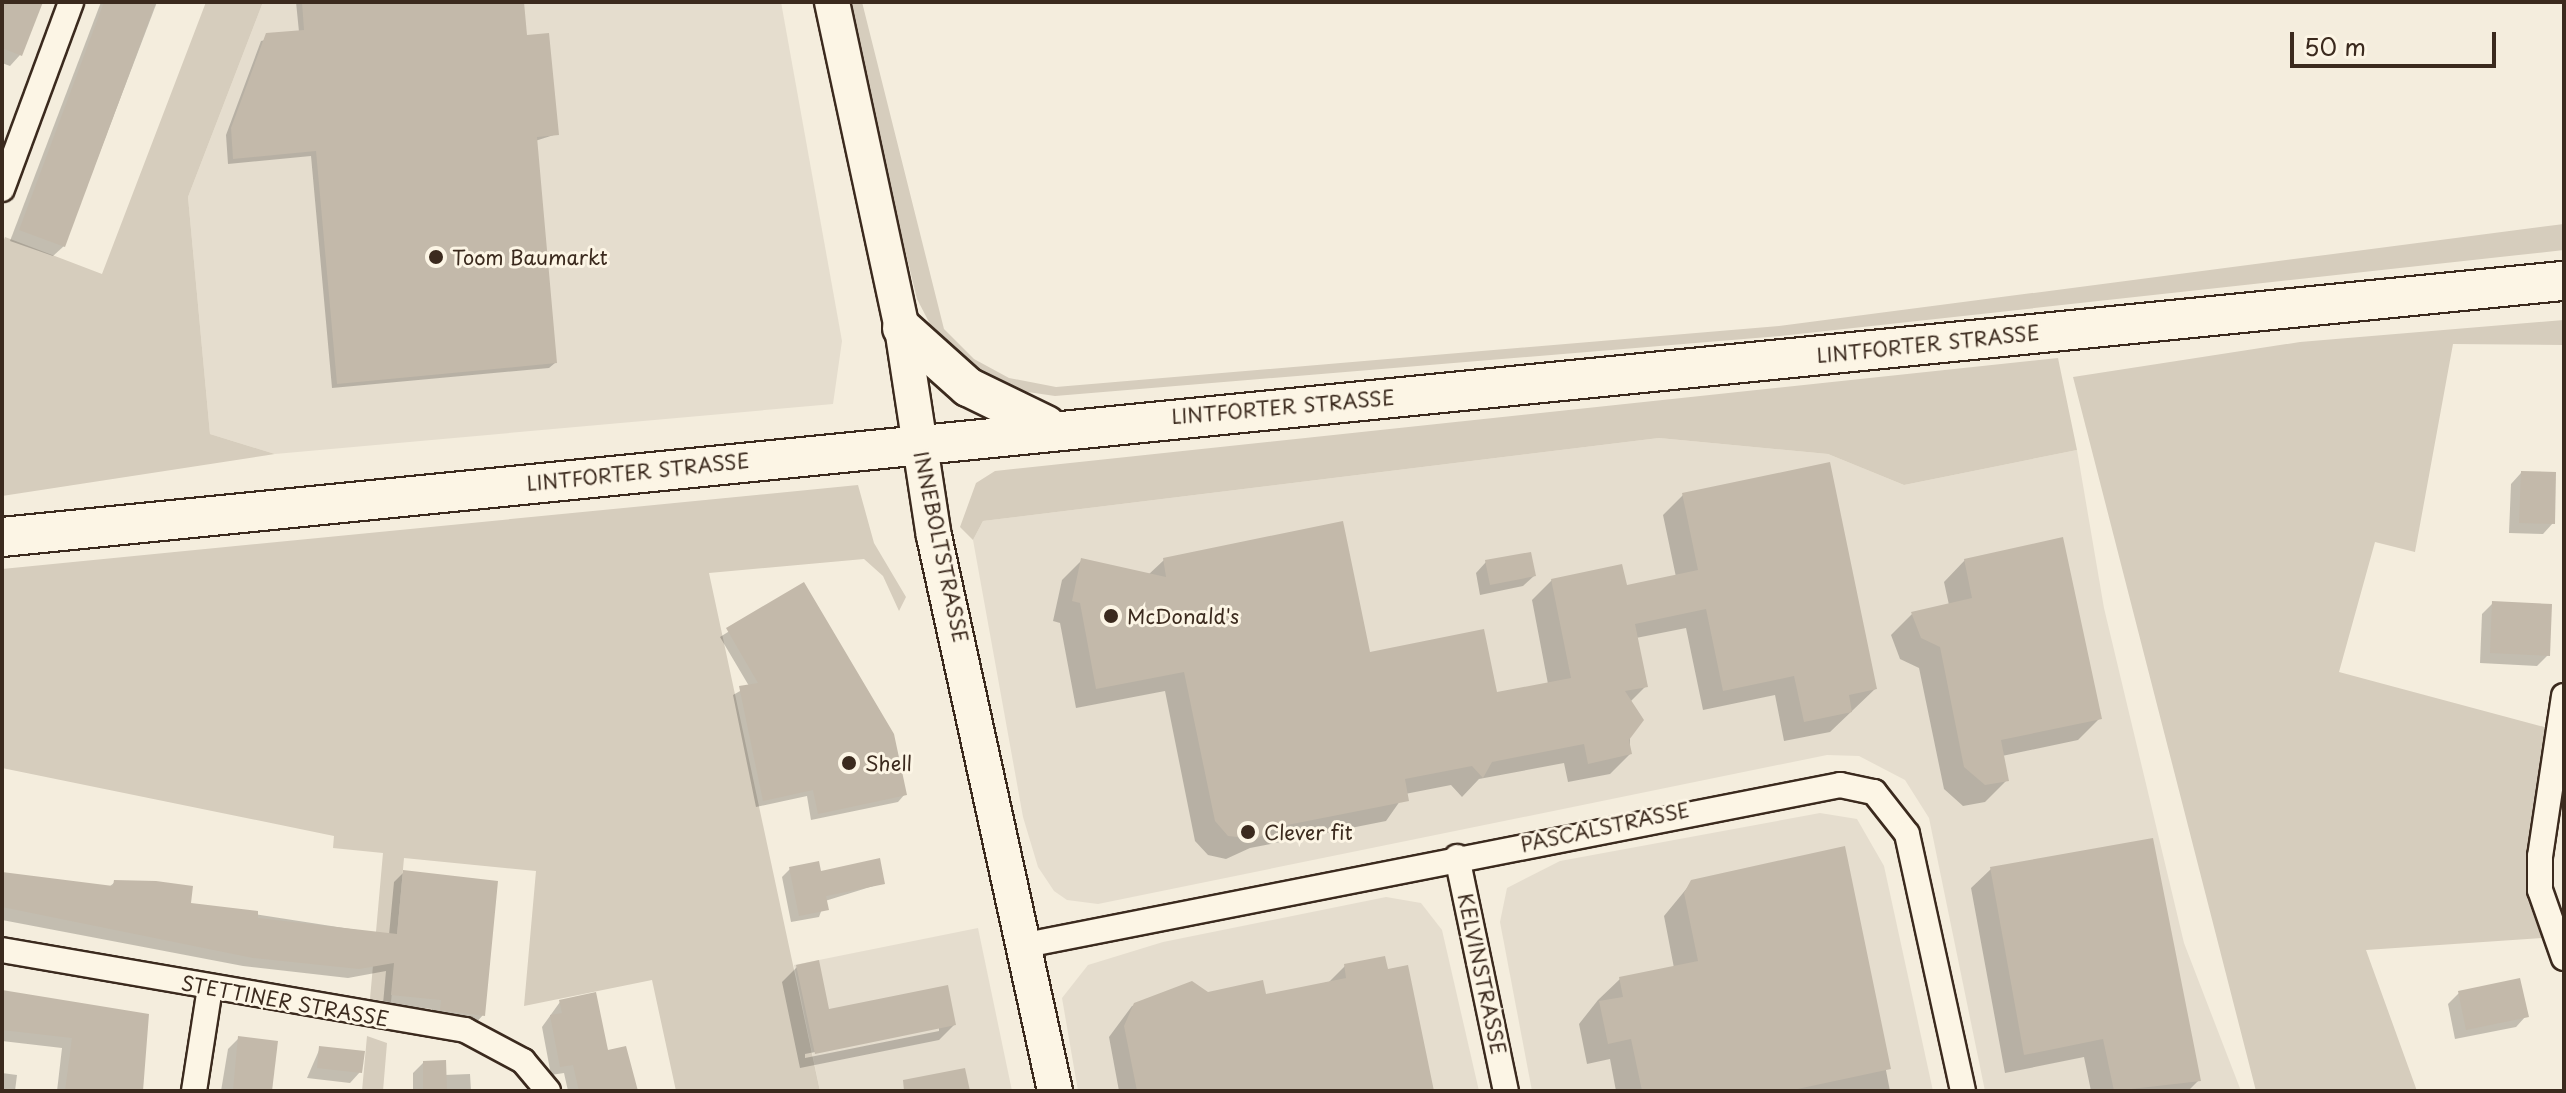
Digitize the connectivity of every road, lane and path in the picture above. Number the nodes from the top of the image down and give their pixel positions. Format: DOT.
graph roads {
  1 [pos="71,2"];
  2 [pos="832,2"];
  3 [pos="2,189"];
  4 [pos="2564,281"];
  5 [pos="902,328"];
  6 [pos="1052,427"];
  7 [pos="919,442"];
  8 [pos="2,537"];
  9 [pos="2564,696"];
  10 [pos="1457,857"];
  11 [pos="1026,945"];
  12 [pos="2,950"];
  13 [pos="2564,958"];
  14 [pos="210,988"];
  15 [pos="194,1091"];
  16 [pos="548,1091"];
  17 [pos="1055,1091"];
  18 [pos="1506,1091"];
  19 [pos="1963,1091"];
  1 -- 3 [label="street"];
  2 -- 5 [label="street, INNEBOLTSTRASSE"];
  4 -- 6 [label="main road, LINTFORTER STRASSE"];
  5 -- 6 [label="main road"];
  5 -- 7 [label="street, INNEBOLTSTRASSE"];
  6 -- 7 [label="main road, LINTFORTER STRASSE"];
  7 -- 8 [label="main road, LINTFORTER STRASSE"];
  7 -- 11 [label="street, INNEBOLTSTRASSE"];
  9 -- 13 [label="street"];
  10 -- 11 [label="street, PASCALSTRASSE"];
  10 -- 18 [label="street, KELVINSTRASSE"];
  10 -- 19 [label="street, PASCALSTRASSE"];
  11 -- 17 [label="street, INNEBOLTSTRASSE"];
  12 -- 14 [label="street, STETTINER STRASSE"];
  14 -- 15 [label="street"];
  14 -- 16 [label="street, STETTINER STRASSE"];
}
